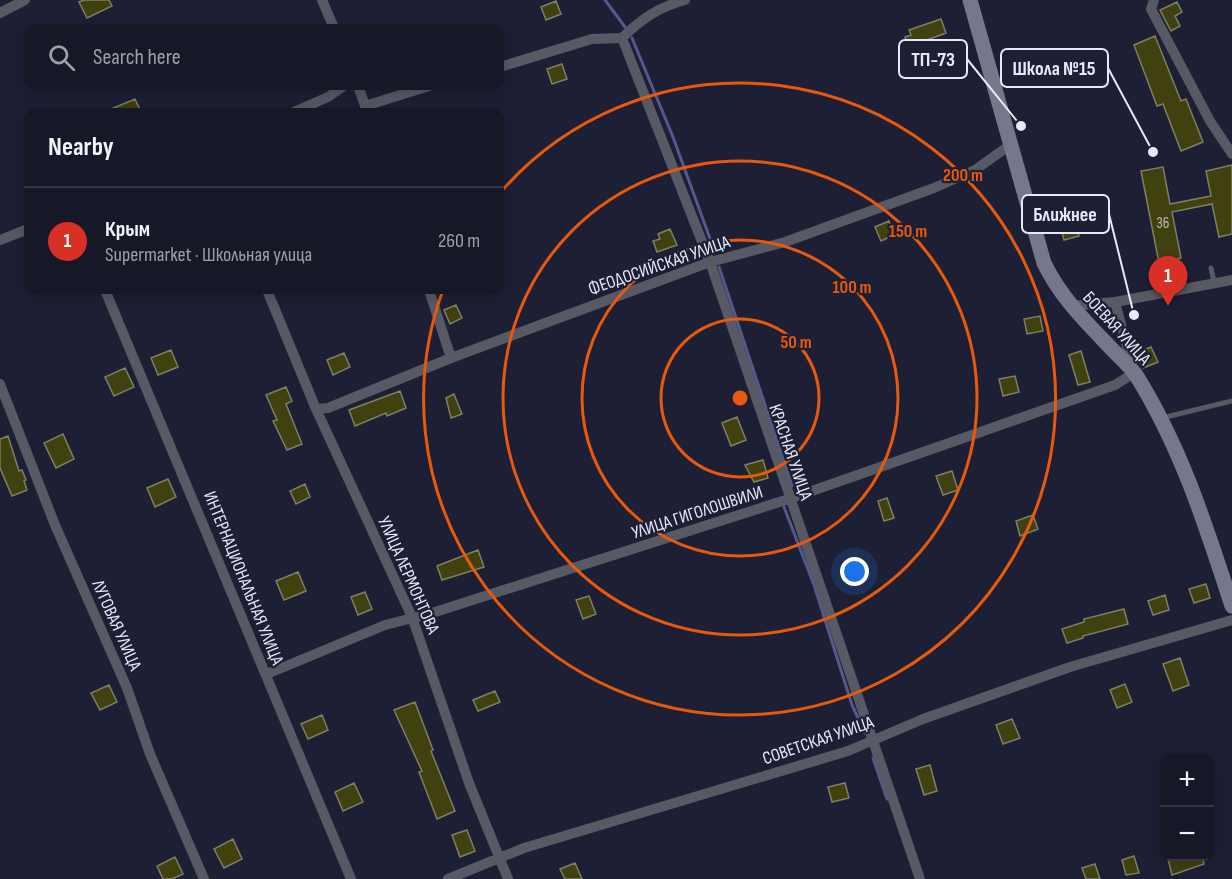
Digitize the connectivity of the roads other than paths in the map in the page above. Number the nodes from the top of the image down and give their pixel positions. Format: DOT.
graph roads {
  1 [pos="25,0"];
  2 [pos="321,0"];
  3 [pos="685,0"];
  4 [pos="970,0"];
  5 [pos="1154,0"];
  6 [pos="0,13"];
  7 [pos="332,24"];
  8 [pos="622,38"];
  9 [pos="504,66"];
  10 [pos="338,90"];
  11 [pos="359,90"];
  12 [pos="418,90"];
  13 [pos="303,108"];
  14 [pos="366,108"];
  15 [pos="369,108"];
  16 [pos="1010,145"];
  17 [pos="1232,154"];
  18 [pos="24,231"];
  19 [pos="0,240"];
  20 [pos="710,262"];
  21 [pos="1211,268"];
  22 [pos="1232,280"];
  23 [pos="1214,282"];
  24 [pos="107,294"];
  25 [pos="269,294"];
  26 [pos="430,294"];
  27 [pos="1114,302"];
  28 [pos="1070,306"];
  29 [pos="451,358"];
  30 [pos="1134,373"];
  31 [pos="0,384"];
  32 [pos="1232,401"];
  33 [pos="316,409"];
  34 [pos="1161,418"];
  35 [pos="789,499"];
  36 [pos="1232,606"];
  37 [pos="412,617"];
  38 [pos="1232,620"];
  39 [pos="267,674"];
  40 [pos="874,740"];
  41 [pos="499,857"];
  42 [pos="204,879"];
  43 [pos="351,879"];
  44 [pos="448,879"];
  45 [pos="508,879"];
  46 [pos="920,879"];
  1 -- 6 [label="street"];
  2 -- 7 [label="street"];
  3 -- 8 [label="street"];
  4 -- 16 [label="street, БОЕВАЯ УЛИЦА"];
  5 -- 17 [label="street"];
  8 -- 9 [label="street"];
  8 -- 20 [label="street, КРАСНАЯ УЛИЦА"];
  10 -- 13 [label="street"];
  11 -- 14 [label="street"];
  12 -- 15 [label="street"];
  16 -- 20 [label="street, ФЕОДОСИЙСКАЯ УЛИЦА"];
  16 -- 28 [label="street, БОЕВАЯ УЛИЦА"];
  18 -- 19 [label="street"];
  20 -- 29 [label="street, ФЕОДОСИЙСКАЯ УЛИЦА"];
  20 -- 35 [label="street, КРАСНАЯ УЛИЦА"];
  21 -- 23 [label="lane"];
  22 -- 23 [label="street"];
  23 -- 27 [label="street"];
  24 -- 39 [label="street, ИНТЕРНАЦИОНАЛЬНАЯ УЛИЦА"];
  25 -- 33 [label="street, УЛИЦА ЛЕРМОНТОВА"];
  26 -- 29 [label="street"];
  27 -- 28 [label="street"];
  27 -- 30 [label="street"];
  28 -- 30 [label="street, БОЕВАЯ УЛИЦА"];
  29 -- 33 [label="street, ФЕОДОСИЙСКАЯ УЛИЦА"];
  30 -- 34 [label="street, БОЕВАЯ УЛИЦА"];
  30 -- 35 [label="street, УЛИЦА ГИГОЛОШВИЛИ"];
  31 -- 42 [label="street, ЛУГОВАЯ УЛИЦА"];
  32 -- 34 [label="lane"];
  33 -- 37 [label="street, УЛИЦА ЛЕРМОНТОВА"];
  34 -- 36 [label="street, БОЕВАЯ УЛИЦА"];
  35 -- 37 [label="street, УЛИЦА ГИГОЛОШВИЛИ"];
  35 -- 40 [label="street, КРАСНАЯ УЛИЦА"];
  37 -- 39 [label="street, УЛИЦА ГИГОЛОШВИЛИ"];
  37 -- 41 [label="street, УЛИЦА ЛЕРМОНТОВА"];
  38 -- 40 [label="street, СОВЕТСКАЯ УЛИЦА"];
  39 -- 43 [label="street, ИНТЕРНАЦИОНАЛЬНАЯ УЛИЦА"];
  40 -- 41 [label="street, СОВЕТСКАЯ УЛИЦА"];
  40 -- 46 [label="street, КРАСНАЯ УЛИЦА"];
  41 -- 44 [label="street, СОВЕТСКАЯ УЛИЦА"];
  41 -- 45 [label="street, УЛИЦА ЛЕРМОНТОВА"];
}
